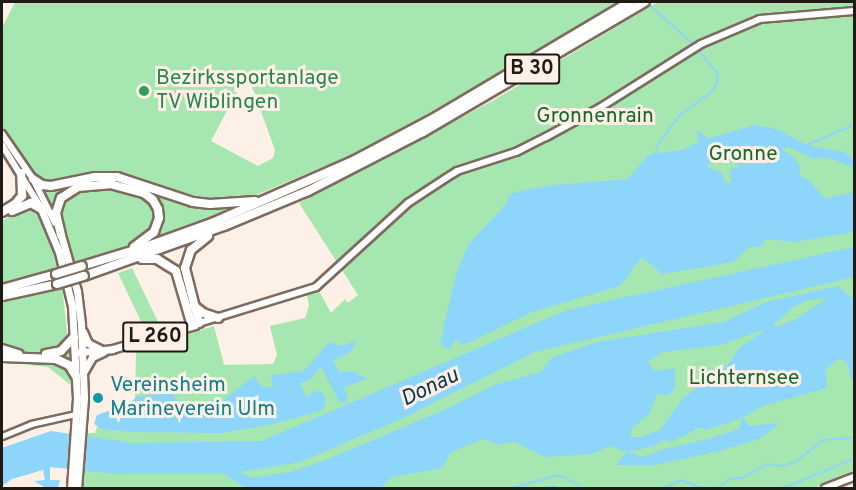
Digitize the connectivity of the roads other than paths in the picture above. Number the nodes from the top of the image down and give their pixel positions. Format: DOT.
graph roads {
  1 [pos="630,2"];
  2 [pos="643,3"];
  3 [pos="855,11"];
  4 [pos="2,134"];
  5 [pos="2,145"];
  6 [pos="21,173"];
  7 [pos="33,179"];
  8 [pos="265,200"];
  9 [pos="41,209"];
  10 [pos="2,212"];
  11 [pos="2,218"];
  12 [pos="224,226"];
  13 [pos="61,236"];
  14 [pos="116,257"];
  15 [pos="127,261"];
  16 [pos="83,271"];
  17 [pos="57,279"];
  18 [pos="3,288"];
  19 [pos="23,292"];
  20 [pos="2,296"];
  21 [pos="2,302"];
  22 [pos="194,306"];
  23 [pos="218,318"];
  24 [pos="195,324"];
  25 [pos="81,325"];
  26 [pos="74,337"];
  27 [pos="2,349"];
  28 [pos="112,349"];
  29 [pos="102,350"];
  30 [pos="79,352"];
  31 [pos="2,357"];
  32 [pos="79,378"];
  33 [pos="80,414"];
  34 [pos="2,436"];
  35 [pos="76,472"];
  36 [pos="855,477"];
  37 [pos="71,489"];
  38 [pos="77,489"];
  39 [pos="825,489"];
  1 -- 8 [label="highway, B 30"];
  2 -- 12 [label="highway, B 30"];
  3 -- 23 [label="street"];
  4 -- 7 [label="street, L 260"];
  5 -- 6 [label="street"];
  6 -- 9 [label="street"];
  6 -- 10 [label="highway"];
  7 -- 8 [label="highway"];
  7 -- 13 [label="street, L 260"];
  8 -- 14 [label="highway, B 30"];
  9 -- 11 [label="highway"];
  9 -- 26 [label="main road"];
  12 -- 15 [label="highway, B 30"];
  12 -- 22 [label="highway"];
  13 -- 14 [label="highway"];
  13 -- 25 [label="main road, L 260"];
  14 -- 16 [label="highway, B 30"];
  15 -- 16 [label="highway, B 30"];
  15 -- 24 [label="highway"];
  16 -- 17 [label="highway, B 30, bridge"];
  17 -- 18 [label="highway, B 30"];
  17 -- 19 [label="highway, B 30"];
  19 -- 20 [label="highway, B 30"];
  19 -- 21 [label="highway"];
  22 -- 23 [label="highway"];
  22 -- 24 [label="highway"];
  23 -- 24 [label="street"];
  24 -- 28 [label="main road, L 260"];
  25 -- 29 [label="main road, L 260"];
  25 -- 30 [label="main road"];
  26 -- 27 [label="highway"];
  26 -- 30 [label="main road"];
  28 -- 29 [label="main road, L 260"];
  28 -- 32 [label="main road"];
  29 -- 30 [label="main road"];
  30 -- 32 [label="main road"];
  31 -- 32 [label="highway"];
  32 -- 33 [label="main road"];
  32 -- 33 [label="main road"];
  33 -- 34 [label="street"];
  33 -- 35 [label="main road"];
  35 -- 37 [label="main road"];
  35 -- 38 [label="main road"];
  36 -- 39 [label="street"];
}
